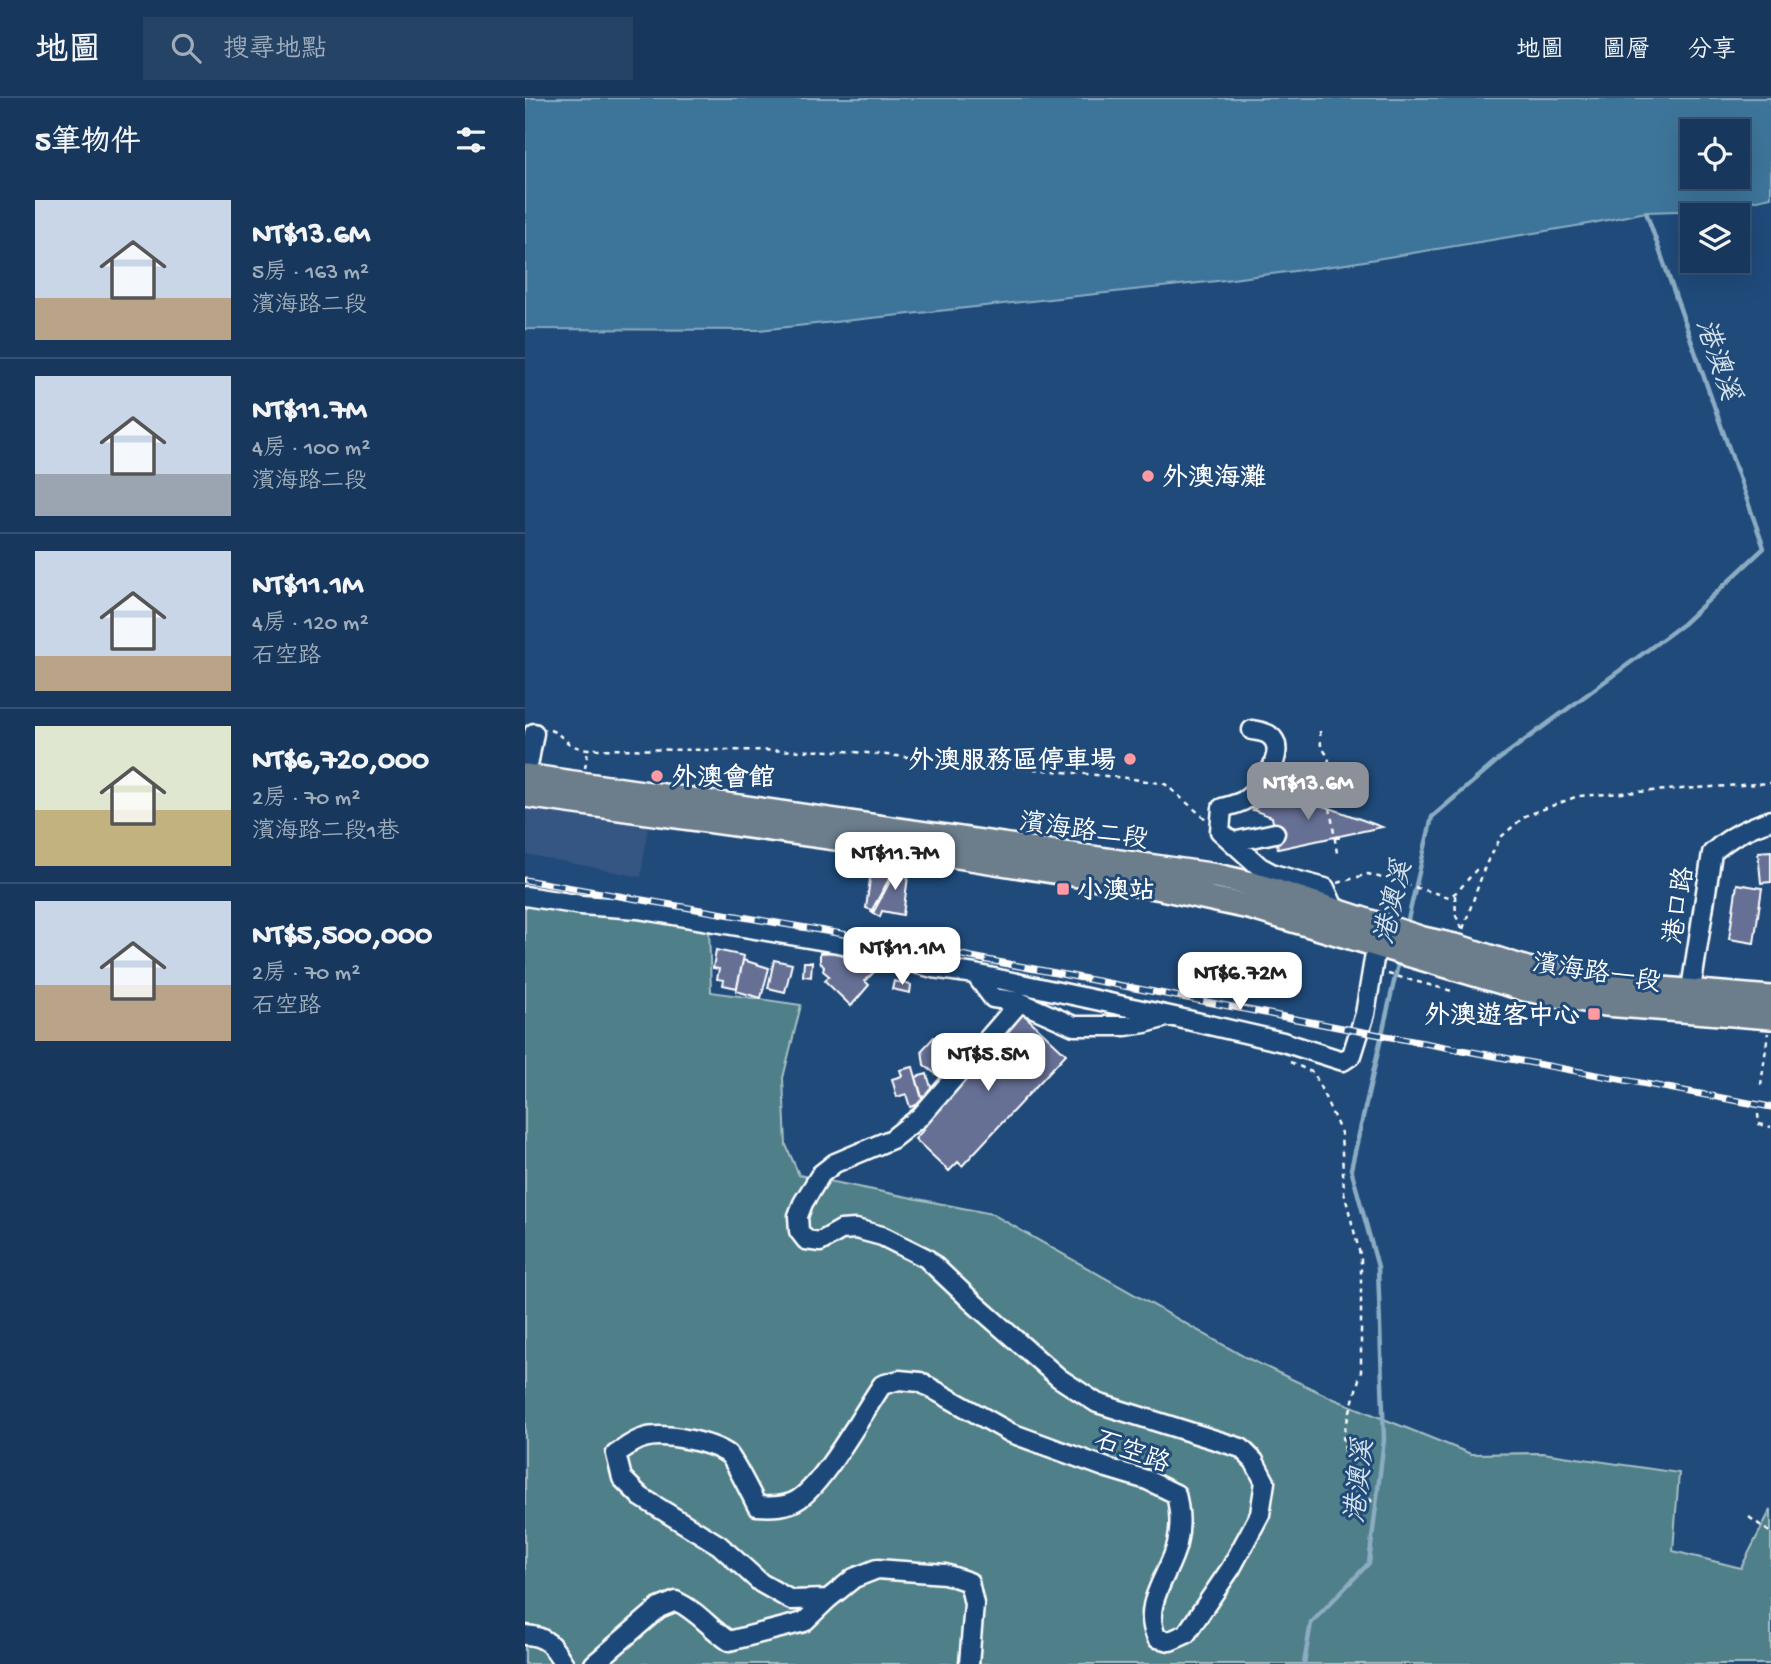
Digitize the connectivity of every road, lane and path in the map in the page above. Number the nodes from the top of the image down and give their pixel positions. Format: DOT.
graph roads {
  1 [pos="1252,730"];
  2 [pos="540,731"];
  3 [pos="1320,731"];
  4 [pos="588,749"];
  5 [pos="525,783"];
  6 [pos="1771,783"];
  7 [pos="580,788"];
  8 [pos="1266,792"];
  9 [pos="1269,798"];
  10 [pos="1771,820"];
  11 [pos="1275,833"];
  12 [pos="1226,836"];
  13 [pos="1344,837"];
  14 [pos="1335,838"];
  15 [pos="902,845"];
  16 [pos="1337,853"];
  17 [pos="1483,870"];
  18 [pos="1258,876"];
  19 [pos="1162,878"];
  20 [pos="1325,888"];
  21 [pos="1455,895"];
  22 [pos="525,896"];
  23 [pos="1336,912"];
  24 [pos="871,913"];
  25 [pos="1463,929"];
  26 [pos="1378,935"];
  27 [pos="1461,937"];
  28 [pos="1380,972"];
  29 [pos="975,974"];
  30 [pos="1452,990"];
  31 [pos="1020,1002"];
  32 [pos="1688,1002"];
  33 [pos="1771,1011"];
  34 [pos="1170,1016"];
  35 [pos="1280,1057"];
  36 [pos="1761,1085"];
  37 [pos="1758,1114"];
  38 [pos="1771,1127"];
  39 [pos="1372,1502"];
  40 [pos="1749,1517"];
  41 [pos="1771,1533"];
  42 [pos="828,1599"];
  43 [pos="525,1634"];
  44 [pos="564,1664"];
  45 [pos="594,1664"];
  46 [pos="969,1664"];
  1 -- 12 [label="street"];
  2 -- 4 [label="path"];
  2 -- 5 [label="street"];
  3 -- 14 [label="path"];
  4 -- 7 [label="path"];
  4 -- 12 [label="path"];
  5 -- 7 [label="main road, 濱海路二段"];
  6 -- 17 [label="path"];
  7 -- 15 [label="main road, 濱海路二段"];
  8 -- 9 [label="path, bridge"];
  10 -- 32 [label="street, 港口路"];
  11 -- 12 [label="street"];
  12 -- 18 [label="street"];
  13 -- 14 [label="path"];
  14 -- 16 [label="path"];
  15 -- 19 [label="main road, 濱海路二段"];
  15 -- 24 [label="path"];
  17 -- 21 [label="path"];
  17 -- 25 [label="path"];
  18 -- 19 [label="main road, 濱海路二段"];
  18 -- 20 [label="street"];
  18 -- 23 [label="main road, 濱海路二段"];
  19 -- 26 [label="main road, 濱海路二段"];
  20 -- 21 [label="path"];
  20 -- 23 [label="street"];
  21 -- 25 [label="path"];
  22 -- 29 [label="street"];
  23 -- 26 [label="main road, 濱海路二段"];
  25 -- 27 [label="path"];
  26 -- 32 [label="main road, 濱海路一段"];
  26 -- 34 [label="street"];
  28 -- 30 [label="path"];
  29 -- 31 [label="street"];
  29 -- 34 [label="street"];
  31 -- 34 [label="street"];
  31 -- 42 [label="street, 石空路"];
  32 -- 33 [label="main road, 濱海路一段"];
  33 -- 36 [label="path"];
  35 -- 39 [label="path"];
  37 -- 38 [label="path"];
  40 -- 41 [label="path"];
  42 -- 45 [label="street"];
  42 -- 46 [label="street"];
  43 -- 44 [label="street"];
}
